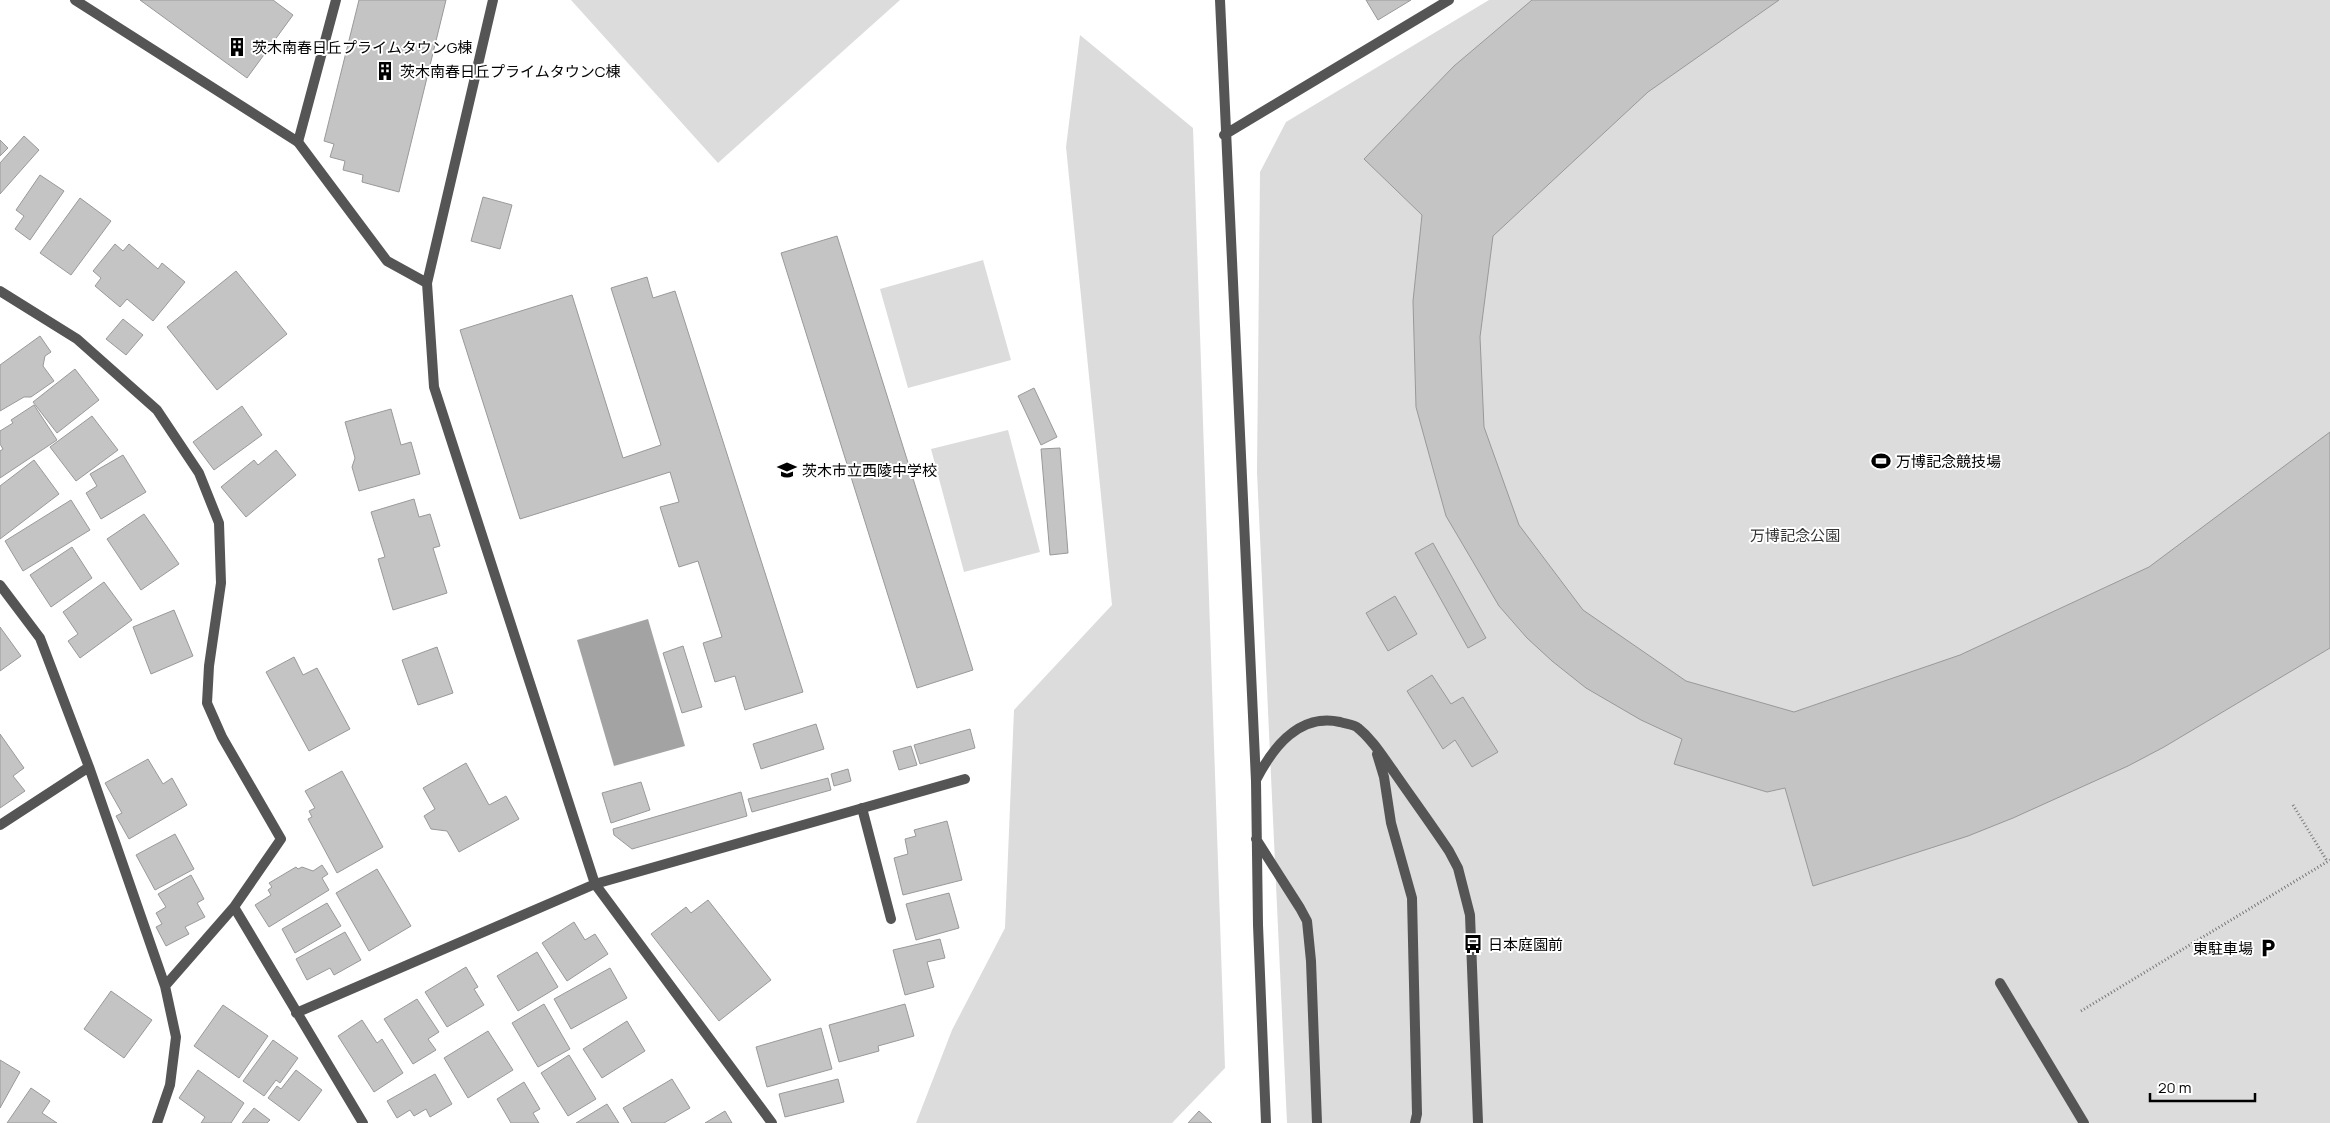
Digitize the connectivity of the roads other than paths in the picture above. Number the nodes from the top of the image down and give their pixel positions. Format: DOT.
graph roads {
  1 [pos="75,0"];
  2 [pos="336,0"];
  3 [pos="493,0"];
  4 [pos="1220,0"];
  5 [pos="1449,0"];
  6 [pos="1224,135"];
  7 [pos="298,142"];
  8 [pos="427,283"];
  9 [pos="0,292"];
  10 [pos="0,585"];
  11 [pos="1373,744"];
  12 [pos="89,767"];
  13 [pos="965,779"];
  14 [pos="1256,781"];
  15 [pos="862,808"];
  16 [pos="0,825"];
  17 [pos="1256,838"];
  18 [pos="595,884"];
  19 [pos="234,907"];
  20 [pos="891,919"];
  21 [pos="2000,983"];
  22 [pos="165,986"];
  23 [pos="296,1013"];
  24 [pos="157,1123"];
  25 [pos="363,1123"];
  26 [pos="772,1123"];
  27 [pos="1266,1123"];
  28 [pos="1318,1123"];
  29 [pos="1415,1123"];
  30 [pos="1478,1123"];
  31 [pos="2084,1123"];
  1 -- 7 [label="street"];
  2 -- 7 [label="street"];
  3 -- 8 [label="street"];
  4 -- 6 [label="street"];
  5 -- 6 [label="street"];
  6 -- 14 [label="street"];
  7 -- 8 [label="street"];
  8 -- 18 [label="street"];
  9 -- 19 [label="street"];
  10 -- 12 [label="street"];
  11 -- 14 [label="street"];
  11 -- 29 [label="street"];
  11 -- 30 [label="street"];
  12 -- 16 [label="street"];
  12 -- 22 [label="street"];
  13 -- 15 [label="street"];
  14 -- 17 [label="street"];
  15 -- 18 [label="street"];
  15 -- 20 [label="street"];
  17 -- 27 [label="street"];
  17 -- 28 [label="street"];
  18 -- 23 [label="street"];
  18 -- 26 [label="street"];
  19 -- 22 [label="street"];
  19 -- 23 [label="street"];
  21 -- 31 [label="street"];
  22 -- 24 [label="street"];
  23 -- 25 [label="street"];
}
